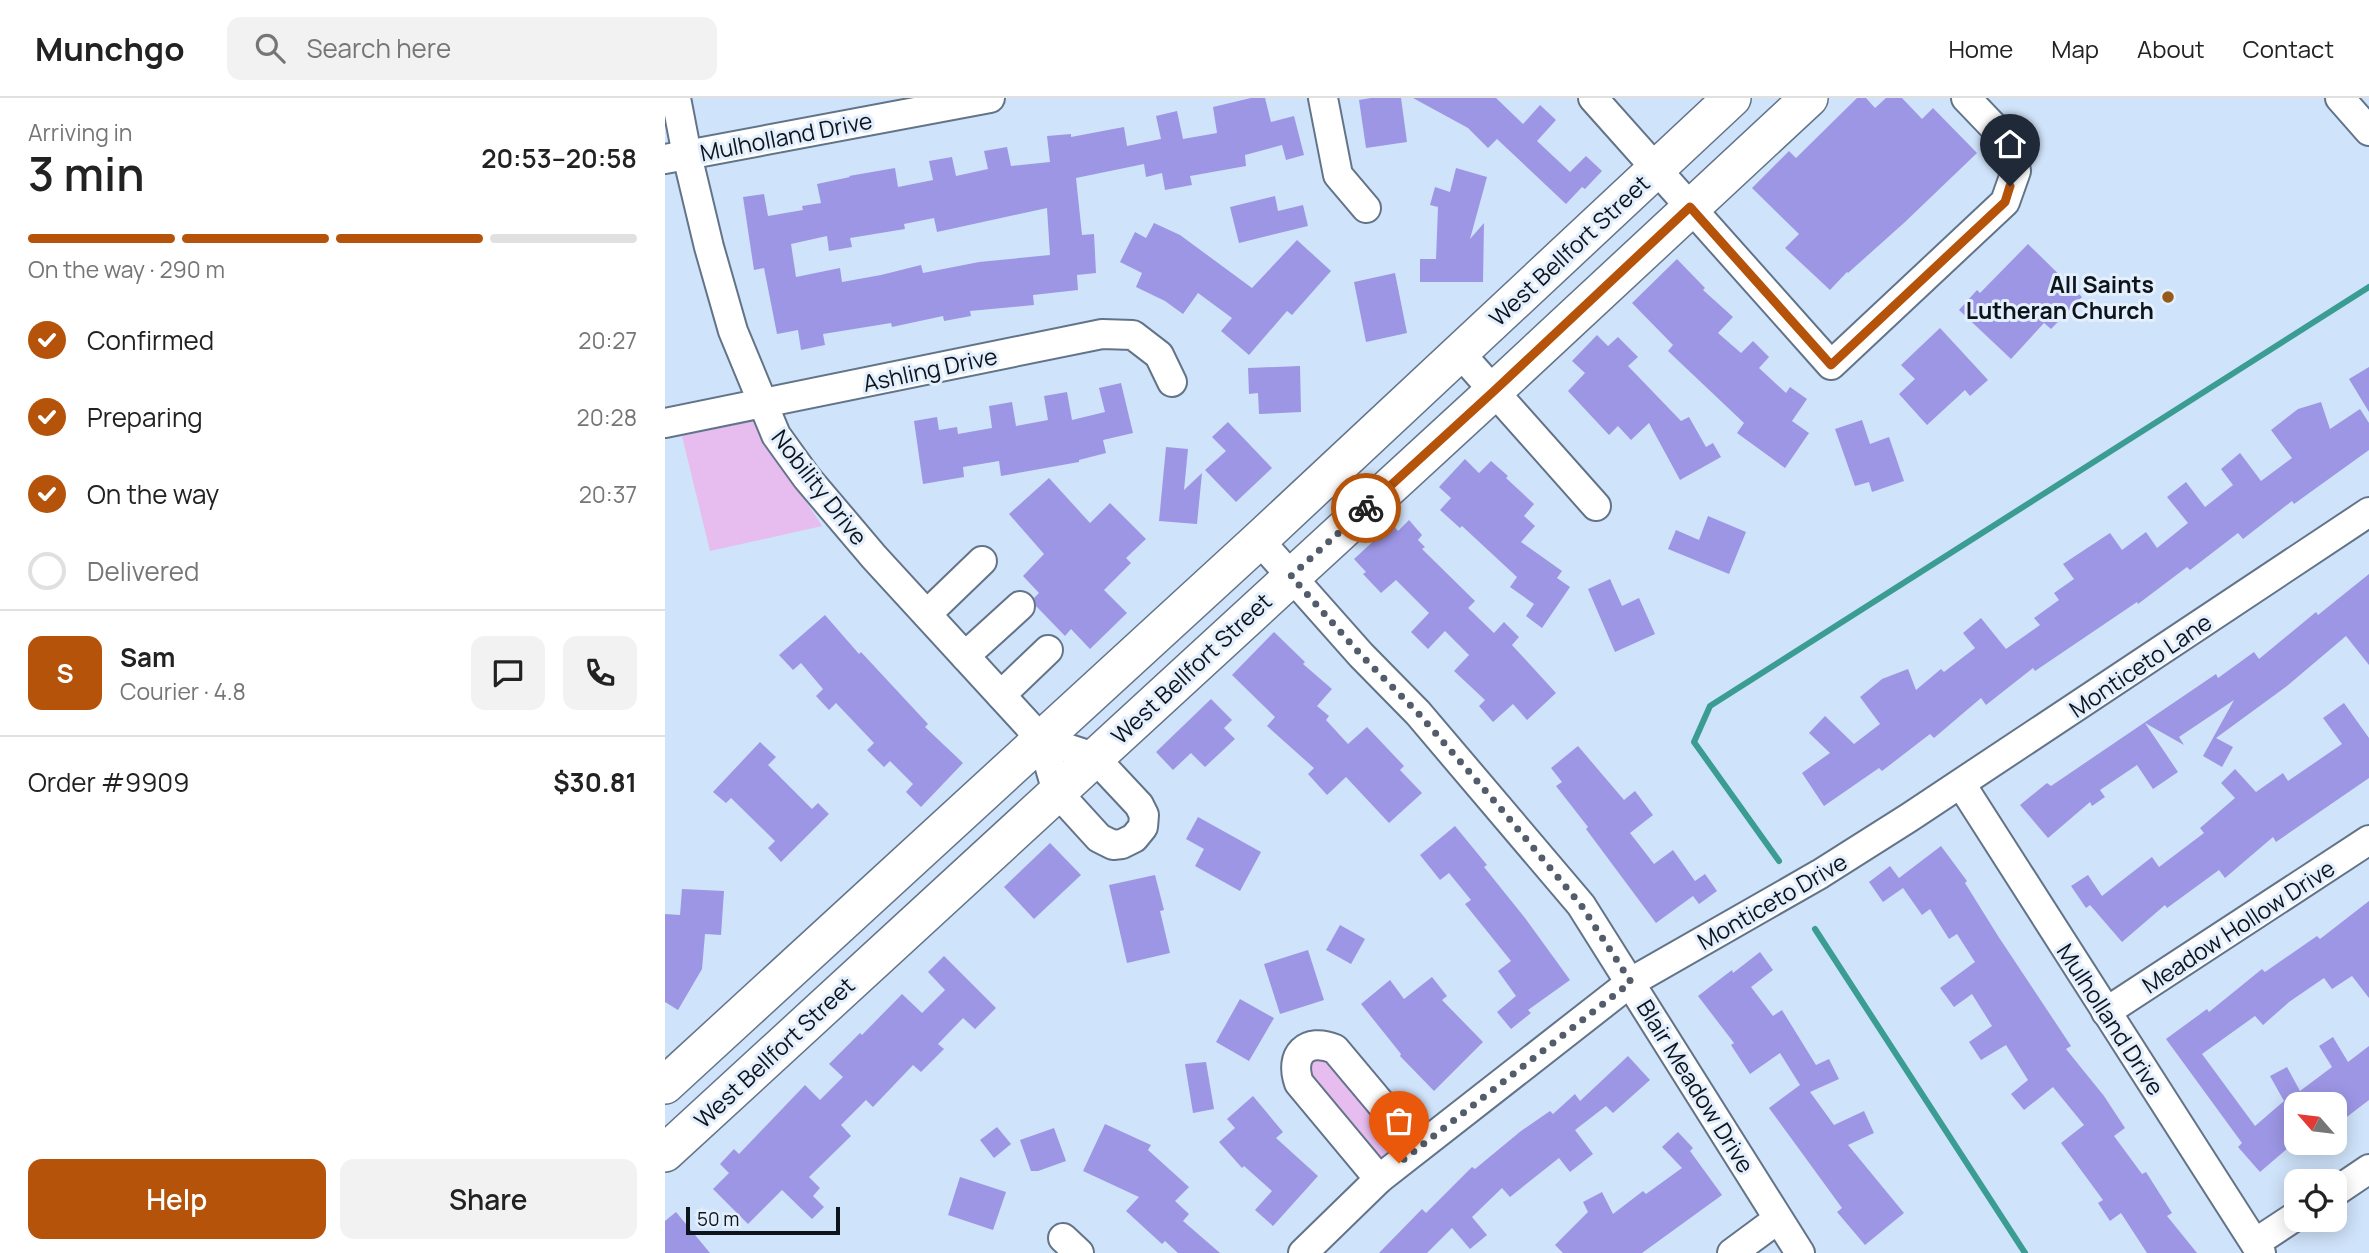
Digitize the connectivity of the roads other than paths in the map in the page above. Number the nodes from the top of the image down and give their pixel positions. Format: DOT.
graph roads {
  1 [pos="676,98"];
  2 [pos="990,98"];
  3 [pos="1324,98"];
  4 [pos="1593,98"];
  5 [pos="1732,98"];
  6 [pos="1809,98"];
  7 [pos="1966,98"];
  8 [pos="2340,98"];
  9 [pos="2369,131"];
  10 [pos="676,157"];
  11 [pos="1655,169"];
  12 [pos="1690,207"];
  13 [pos="1367,208"];
  14 [pos="1460,353"];
  15 [pos="1172,383"];
  16 [pos="1494,391"];
  17 [pos="762,404"];
  18 [pos="665,423"];
  19 [pos="1597,506"];
  20 [pos="2369,512"];
  21 [pos="1259,540"];
  22 [pos="982,561"];
  23 [pos="1291,576"];
  24 [pos="1020,606"];
  25 [pos="927,614"];
  26 [pos="1048,650"];
  27 [pos="965,656"];
  28 [pos="1001,695"];
  29 [pos="1042,740"];
  30 [pos="1094,757"];
  31 [pos="1961,784"];
  32 [pos="1057,792"];
  33 [pos="1910,817"];
  34 [pos="2369,840"];
  35 [pos="1631,982"];
  36 [pos="2106,1012"];
  37 [pos="677,1074"];
  38 [pos="724,1097"];
  39 [pos="1418,1148"];
  40 [pos="665,1153"];
  41 [pos="2369,1169"];
  42 [pos="1379,1179"];
  43 [pos="2347,1184"];
  44 [pos="1778,1219"];
  45 [pos="2284,1226"];
  46 [pos="2258,1248"];
  47 [pos="1303,1253"];
  48 [pos="1732,1253"];
  49 [pos="1800,1253"];
  1 -- 10 [label="street, Nobility Drive"];
  2 -- 10 [label="street, Mulholland Drive"];
  3 -- 13 [label="street"];
  4 -- 11 [label="street"];
  5 -- 11 [label="main road, West Bellfort Street"];
  6 -- 12 [label="main road, West Bellfort Street"];
  7 -- 12 [label="street"];
  8 -- 9 [label="street"];
  10 -- 17 [label="street, Nobility Drive"];
  11 -- 12 [label="street"];
  11 -- 14 [label="main road, West Bellfort Street"];
  12 -- 16 [label="main road, West Bellfort Street"];
  14 -- 16 [label="street"];
  14 -- 21 [label="main road, West Bellfort Street"];
  15 -- 17 [label="street, Ashling Drive"];
  16 -- 19 [label="street"];
  16 -- 23 [label="main road, West Bellfort Street"];
  17 -- 18 [label="street, Ashling Drive"];
  17 -- 25 [label="street, Nobility Drive"];
  20 -- 31 [label="street, Monticeto Lane"];
  21 -- 23 [label="street, Blair Meadow Drive"];
  21 -- 29 [label="main road, West Bellfort Street"];
  22 -- 25 [label="street"];
  23 -- 30 [label="main road, West Bellfort Street"];
  23 -- 35 [label="street, Blair Meadow Drive"];
  24 -- 27 [label="street"];
  25 -- 27 [label="street, Nobility Drive"];
  26 -- 28 [label="street"];
  27 -- 28 [label="street, Nobility Drive"];
  28 -- 29 [label="street, Nobility Drive"];
  29 -- 30 [label="street, Nobility Drive"];
  29 -- 32 [label="street, Nobility Drive"];
  29 -- 37 [label="main road, West Bellfort Street"];
  30 -- 32 [label="main road, West Bellfort Street"];
  30 -- 32 [label="street, Nobility Drive"];
  31 -- 33 [label="street, Monticeto Lane"];
  31 -- 36 [label="street, Mulholland Drive"];
  32 -- 38 [label="main road, West Bellfort Street"];
  33 -- 35 [label="street, Monticeto Drive"];
  34 -- 36 [label="street, Meadow Hollow Drive"];
  35 -- 39 [label="street"];
  35 -- 44 [label="street, Blair Meadow Drive"];
  36 -- 46 [label="street, Mulholland Drive"];
  37 -- 38 [label="main road"];
  38 -- 40 [label="main road, West Bellfort Street"];
  39 -- 42 [label="street"];
  39 -- 42 [label="street"];
  41 -- 43 [label="street"];
  42 -- 47 [label="street"];
  44 -- 48 [label="street"];
  44 -- 49 [label="street, Blair Meadow Drive"];
  45 -- 46 [label="street"];
}
